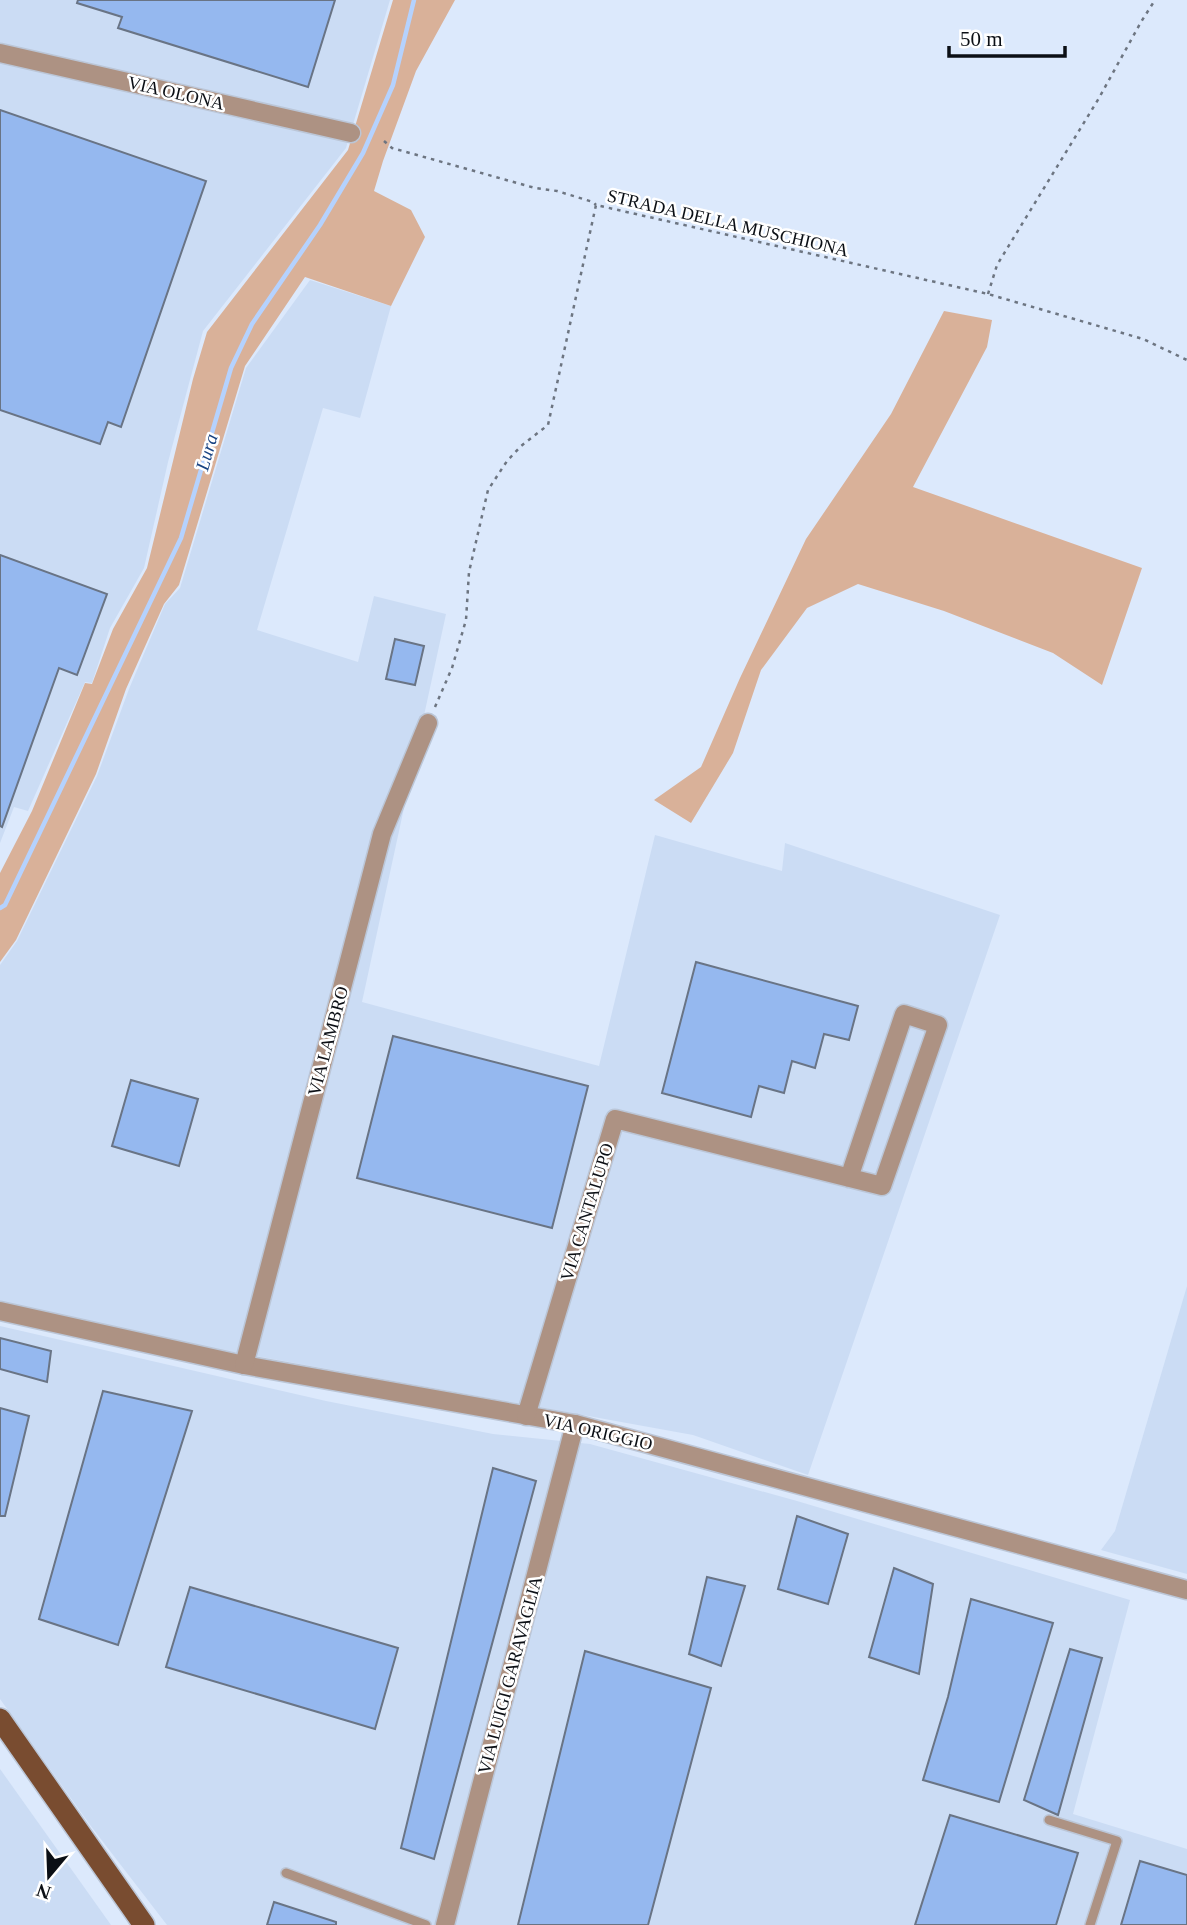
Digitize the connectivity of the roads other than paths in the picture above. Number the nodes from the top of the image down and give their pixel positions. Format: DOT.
graph roads {
  1 [pos="0,53"];
  2 [pos="351,133"];
  3 [pos="428,723"];
  4 [pos="849,1178"];
  5 [pos="0,1311"];
  6 [pos="244,1365"];
  7 [pos="526,1416"];
  8 [pos="575,1424"];
  9 [pos="1187,1590"];
  10 [pos="0,1719"];
  11 [pos="1049,1821"];
  12 [pos="286,1874"];
  13 [pos="144,1925"];
  14 [pos="426,1925"];
  15 [pos="445,1925"];
  16 [pos="1090,1925"];
  1 -- 2 [label="street, VIA OLONA"];
  3 -- 6 [label="street, VIA LAMBRO"];
  4 -- 4 [label="street, VIA CANTALUPO"];
  4 -- 7 [label="street, VIA CANTALUPO"];
  5 -- 6 [label="street, VIA ORIGGIO"];
  6 -- 7 [label="street, VIA ORIGGIO"];
  7 -- 8 [label="street, VIA ORIGGIO"];
  8 -- 9 [label="street, VIA ORIGGIO"];
  8 -- 15 [label="street, VIA LUIGI GARAVAGLIA"];
  10 -- 13 [label="main road"];
  11 -- 16 [label="lane"];
  12 -- 14 [label="lane"];
}
